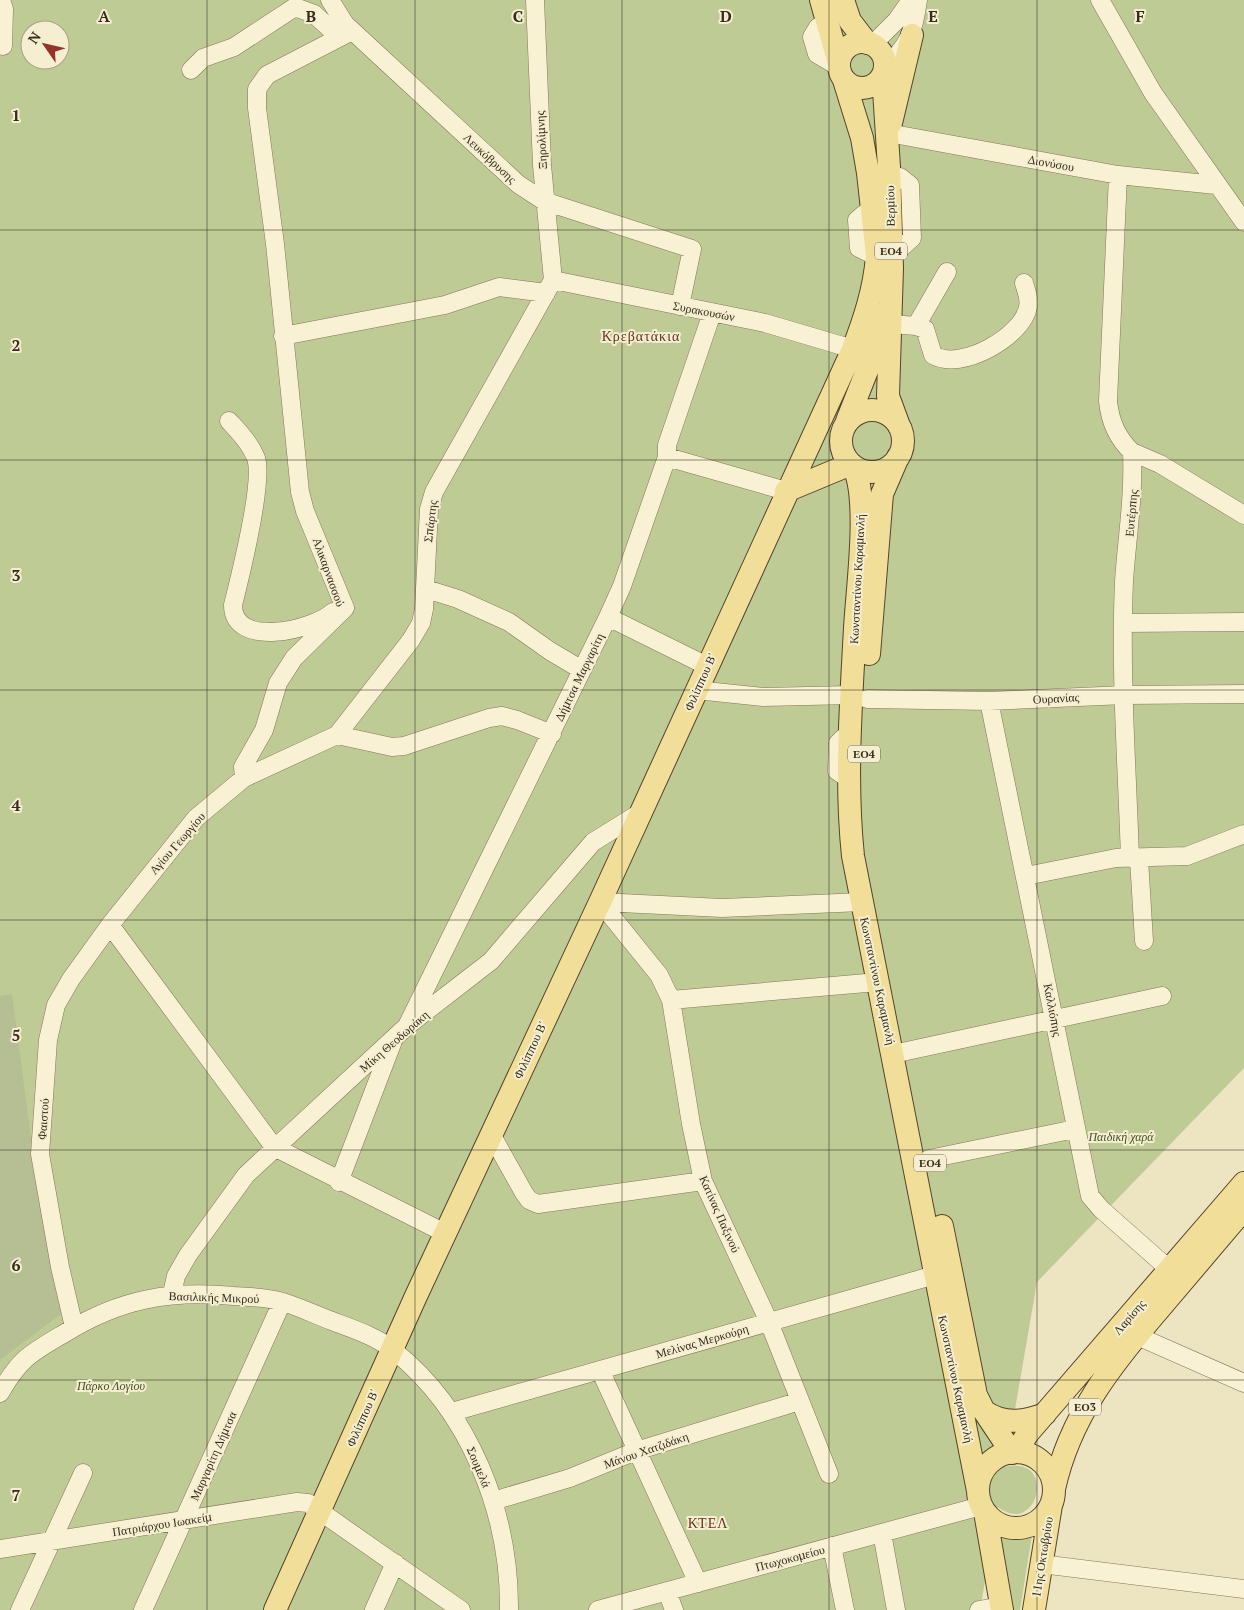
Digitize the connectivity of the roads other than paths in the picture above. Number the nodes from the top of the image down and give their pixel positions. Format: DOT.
graph roads {
  1 [pos="1,0"];
  2 [pos="330,0"];
  3 [pos="534,0"];
  4 [pos="821,0"];
  5 [pos="843,0"];
  6 [pos="911,0"];
  7 [pos="918,0"];
  8 [pos="1100,0"];
  9 [pos="818,27"];
  10 [pos="345,34"];
  11 [pos="912,35"];
  12 [pos="869,44"];
  13 [pos="3,46"];
  14 [pos="191,70"];
  15 [pos="841,70"];
  16 [pos="884,70"];
  17 [pos="888,133"];
  18 [pos="1118,175"];
  19 [pos="900,177"];
  20 [pos="1216,185"];
  21 [pos="544,201"];
  22 [pos="864,214"];
  23 [pos="1244,222"];
  24 [pos="902,247"];
  25 [pos="877,257"];
  26 [pos="947,272"];
  27 [pos="1024,284"];
  28 [pos="550,287"];
  29 [pos="680,306"];
  30 [pos="712,313"];
  31 [pos="892,324"];
  32 [pos="916,326"];
  33 [pos="283,336"];
  34 [pos="853,349"];
  35 [pos="229,421"];
  36 [pos="844,426"];
  37 [pos="899,426"];
  38 [pos="805,451"];
  39 [pos="1132,452"];
  40 [pos="898,457"];
  41 [pos="667,458"];
  42 [pos="852,465"];
  43 [pos="786,491"];
  44 [pos="1244,515"];
  45 [pos="426,589"];
  46 [pos="343,603"];
  47 [pos="608,617"];
  48 [pos="1124,622"];
  49 [pos="1244,622"];
  50 [pos="707,666"];
  51 [pos="582,670"];
  52 [pos="696,690"];
  53 [pos="1244,694"];
  54 [pos="1125,695"];
  55 [pos="860,697"];
  56 [pos="989,701"];
  57 [pos="552,734"];
  58 [pos="337,735"];
  59 [pos="843,738"];
  60 [pos="843,775"];
  61 [pos="244,778"];
  62 [pos="642,810"];
  63 [pos="1244,834"];
  64 [pos="1134,859"];
  65 [pos="1026,876"];
  66 [pos="600,902"];
  67 [pos="862,902"];
  68 [pos="110,925"];
  69 [pos="1144,941"];
  70 [pos="878,982"];
  71 [pos="1162,996"];
  72 [pos="671,1000"];
  73 [pos="1055,1020"];
  74 [pos="407,1026"];
  75 [pos="394,1038"];
  76 [pos="899,1053"];
  77 [pos="1075,1129"];
  78 [pos="491,1134"];
  79 [pos="274,1148"];
  80 [pos="929,1159"];
  81 [pos="703,1181"];
  82 [pos="339,1182"];
  83 [pos="1244,1183"];
  84 [pos="1244,1209"];
  85 [pos="445,1234"];
  86 [pos="944,1275"];
  87 [pos="1176,1275"];
  88 [pos="172,1294"];
  89 [pos="282,1302"];
  90 [pos="769,1322"];
  91 [pos="74,1327"];
  92 [pos="1128,1332"];
  93 [pos="392,1349"];
  94 [pos="600,1370"];
  95 [pos="1244,1382"];
  96 [pos="0,1393"];
  97 [pos="800,1401"];
  98 [pos="984,1411"];
  99 [pos="452,1412"];
  100 [pos="1044,1414"];
  101 [pos="636,1451"];
  102 [pos="1014,1452"];
  103 [pos="83,1473"];
  104 [pos="829,1474"];
  105 [pos="1052,1497"];
  106 [pos="493,1500"];
  107 [pos="981,1503"];
  108 [pos="321,1511"];
  109 [pos="184,1521"];
  110 [pos="882,1533"];
  111 [pos="52,1541"];
  112 [pos="832,1546"];
  113 [pos="0,1549"];
  114 [pos="395,1563"];
  115 [pos="1041,1564"];
  116 [pos="698,1583"];
  117 [pos="1244,1589"];
  118 [pos="667,1591"];
  119 [pos="994,1609"];
  120 [pos="20,1610"];
  121 [pos="143,1610"];
  122 [pos="275,1610"];
  123 [pos="374,1610"];
  124 [pos="461,1610"];
  125 [pos="509,1610"];
  126 [pos="598,1610"];
  127 [pos="674,1610"];
  128 [pos="845,1610"];
  129 [pos="896,1610"];
  130 [pos="1034,1610"];
  1 -- 13 [label="street"];
  2 -- 10 [label="street, Λευκόβρυσης"];
  3 -- 21 [label="street, Ξηρολίμνης"];
  4 -- 15 [label="main road, Βερμίου / ΕΟ4"];
  5 -- 12 [label="main road, ΕΟ4"];
  6 -- 12 [label="street"];
  7 -- 11 [label="street"];
  8 -- 20 [label="street"];
  9 -- 15 [label="street"];
  10 -- 14 [label="street"];
  10 -- 21 [label="street, Λευκόβρυσης"];
  10 -- 33 [label="street, Αλικαρνασσού"];
  11 -- 16 [label="street"];
  11 -- 17 [label="main road"];
  12 -- 15 [label="main road"];
  12 -- 16 [label="main road, ΕΟ4"];
  15 -- 16 [label="main road"];
  15 -- 25 [label="main road, Βερμίου / ΕΟ4"];
  16 -- 17 [label="main road, Βερμίου / ΕΟ4"];
  17 -- 18 [label="street, Διονύσου"];
  17 -- 31 [label="main road, Βερμίου / ΕΟ4"];
  18 -- 20 [label="street, Διονύσου"];
  18 -- 39 [label="street"];
  19 -- 24 [label="street"];
  20 -- 23 [label="street"];
  21 -- 28 [label="street, Ξηρολίμνης"];
  21 -- 29 [label="street, Λευκόβρυσης"];
  22 -- 25 [label="street"];
  25 -- 34 [label="main road, Φιλίππου Β'"];
  25 -- 36 [label="main road, Βερμίου / ΕΟ4"];
  26 -- 32 [label="street"];
  27 -- 32 [label="street"];
  28 -- 29 [label="street, Συρακουσών"];
  28 -- 33 [label="street, Συρακουσών"];
  28 -- 45 [label="street, Σπάρτης"];
  29 -- 30 [label="street, Συρακουσών"];
  30 -- 34 [label="street, Συρακουσών"];
  30 -- 41 [label="street, Δήμτσα Μαργαρίτη"];
  31 -- 32 [label="street"];
  31 -- 37 [label="main road, Βερμίου / ΕΟ4"];
  33 -- 46 [label="street, Αλικαρνασσού"];
  34 -- 38 [label="main road, Φιλίππου Β'"];
  35 -- 46 [label="street"];
  36 -- 37 [label="main road"];
  36 -- 38 [label="main road"];
  36 -- 42 [label="main road, ΕΟ4"];
  37 -- 40 [label="main road, ΕΟ4"];
  38 -- 43 [label="main road, Φιλίππου Β'"];
  39 -- 44 [label="street"];
  39 -- 48 [label="street, Ευτέρπης"];
  40 -- 42 [label="main road"];
  40 -- 55 [label="main road, Κωνσταντίνου Καραμανλή / ΕΟ4"];
  41 -- 43 [label="street"];
  41 -- 47 [label="street, Δήμτσα Μαργαρίτη"];
  42 -- 43 [label="main road"];
  42 -- 55 [label="main road, Κωνσταντίνου Καραμανλή / ΕΟ4"];
  43 -- 50 [label="main road, Φιλίππου Β'"];
  45 -- 51 [label="street"];
  45 -- 58 [label="street, Σπάρτης"];
  46 -- 61 [label="street, Αλικαρνασσού"];
  47 -- 50 [label="street"];
  47 -- 51 [label="street, Δήμτσα Μαργαρίτη"];
  48 -- 49 [label="street"];
  48 -- 54 [label="street, Ευτέρπης"];
  50 -- 52 [label="main road, Φιλίππου Β'"];
  51 -- 57 [label="street, Δήμτσα Μαργαρίτη"];
  52 -- 55 [label="street, Ουρανίας"];
  52 -- 62 [label="main road, Φιλίππου Β'"];
  53 -- 54 [label="street, Ουρανίας"];
  54 -- 56 [label="street, Ουρανίας"];
  54 -- 64 [label="street, Ευτέρπης"];
  55 -- 56 [label="street, Ουρανίας"];
  55 -- 67 [label="main road, Κωνσταντίνου Καραμανλή / ΕΟ4"];
  55 -- 76 [label="main road, Κωνσταντίνου Καραμανλή / ΕΟ4"];
  56 -- 65 [label="street, Καλλιόπης"];
  57 -- 58 [label="street"];
  57 -- 74 [label="street, Δήμτσα Μαργαρίτη"];
  58 -- 61 [label="street, Αγίου Γεωργίου"];
  59 -- 60 [label="street"];
  61 -- 68 [label="street, Αγίου Γεωργίου"];
  62 -- 66 [label="main road, Φιλίππου Β'"];
  62 -- 74 [label="street, Μίκη Θεοδωράκη"];
  63 -- 64 [label="street"];
  64 -- 65 [label="street"];
  64 -- 69 [label="street, Ευτέρπης"];
  65 -- 73 [label="street, Καλλιόπης"];
  66 -- 67 [label="street"];
  66 -- 72 [label="street, Κατίνας Παξινού"];
  66 -- 78 [label="main road, Φιλίππου Β'"];
  67 -- 70 [label="main road, Κωνσταντίνου Καραμανλή / ΕΟ4"];
  68 -- 79 [label="street"];
  68 -- 91 [label="street, Φαιστού"];
  70 -- 72 [label="street"];
  70 -- 76 [label="main road, Κωνσταντίνου Καραμανλή / ΕΟ4"];
  71 -- 73 [label="street"];
  72 -- 81 [label="street, Κατίνας Παξινού"];
  73 -- 76 [label="street"];
  73 -- 77 [label="street, Καλλιόπης"];
  74 -- 75 [label="street, Μίκη Θεοδωράκη"];
  75 -- 79 [label="street, Μίκη Θεοδωράκη"];
  75 -- 82 [label="street"];
  76 -- 80 [label="main road, Κωνσταντίνου Καραμανλή / ΕΟ4"];
  76 -- 86 [label="main road, Κωνσταντίνου Καραμανλή / ΕΟ4"];
  77 -- 80 [label="street"];
  77 -- 87 [label="street, Καλλιόπης"];
  78 -- 81 [label="street"];
  78 -- 85 [label="main road, Φιλίππου Β'"];
  79 -- 82 [label="street"];
  79 -- 88 [label="street, Μίκη Θεοδωράκη"];
  80 -- 86 [label="main road, Κωνσταντίνου Καραμανλή / ΕΟ4"];
  81 -- 90 [label="street, Κατίνας Παξινού"];
  82 -- 85 [label="street"];
  83 -- 87 [label="main road, Λαρίσης / ΕΟ3"];
  84 -- 87 [label="main road, Λαρίσης / ΕΟ3"];
  85 -- 93 [label="main road, Φιλίππου Β'"];
  86 -- 90 [label="street, Μελίνας Μερκούρη"];
  86 -- 98 [label="main road, Κωνσταντίνου Καραμανλή / ΕΟ4"];
  86 -- 107 [label="main road, Κωνσταντίνου Καραμανλή / ΕΟ4"];
  87 -- 92 [label="main road, Λαρίσης / ΕΟ3"];
  88 -- 89 [label="street, Βασιλικής Μικρού"];
  88 -- 91 [label="street, Βασιλικής Μικρού"];
  89 -- 93 [label="street, Βασιλικής Μικρού"];
  89 -- 109 [label="street, Μαργαρίτη Δήμτσα"];
  90 -- 94 [label="street, Μελίνας Μερκούρη"];
  90 -- 97 [label="street, Κατίνας Παξινού"];
  91 -- 96 [label="street, Βασιλικής Μικρού"];
  92 -- 95 [label="street"];
  92 -- 100 [label="main road, Λαρίσης / ΕΟ3"];
  92 -- 105 [label="main road, Λαρίσης / ΕΟ3"];
  93 -- 99 [label="street, Σουμελά"];
  93 -- 108 [label="main road, Φιλίππου Β'"];
  94 -- 99 [label="street, Μελίνας Μερκούρη"];
  94 -- 101 [label="street"];
  97 -- 101 [label="street, Μάνου Χατζιδάκη"];
  97 -- 104 [label="street, Κατίνας Παξινού"];
  98 -- 100 [label="main road"];
  98 -- 102 [label="main road, Κωνσταντίνου Καραμανλή / ΕΟ4"];
  99 -- 106 [label="street, Σουμελά"];
  100 -- 102 [label="main road, Λαρίσης / ΕΟ3"];
  101 -- 106 [label="street, Μάνου Χατζιδάκη"];
  101 -- 116 [label="street"];
  102 -- 105 [label="main road"];
  102 -- 107 [label="main road"];
  103 -- 111 [label="street"];
  105 -- 107 [label="main road, ΕΟ3"];
  105 -- 115 [label="main road, 11ης Οκτωβρίου / ΕΟ3"];
  106 -- 125 [label="street, Σουμελά"];
  107 -- 110 [label="street, Πτωχοκομείου"];
  107 -- 119 [label="main road"];
  108 -- 109 [label="street, Πατριάρχου Ιωακείμ"];
  108 -- 114 [label="street, Πατριάρχου Ιωακείμ"];
  108 -- 122 [label="main road, Φιλίππου Β'"];
  109 -- 111 [label="street, Πατριάρχου Ιωακείμ"];
  109 -- 121 [label="street, Μαργαρίτη Δήμτσα"];
  110 -- 112 [label="street, Πτωχοκομείου"];
  110 -- 129 [label="street"];
  111 -- 113 [label="street, Πατριάρχου Ιωακείμ"];
  111 -- 120 [label="street"];
  112 -- 116 [label="street, Πτωχοκομείου"];
  112 -- 128 [label="street"];
  114 -- 123 [label="street"];
  114 -- 124 [label="street, Πατριάρχου Ιωακείμ"];
  115 -- 117 [label="street"];
  115 -- 130 [label="main road, 11ης Οκτωβρίου / ΕΟ3"];
  116 -- 118 [label="street, Πτωχοκομείου"];
  118 -- 126 [label="street, Πτωχοκομείου"];
  118 -- 127 [label="street"];
}
